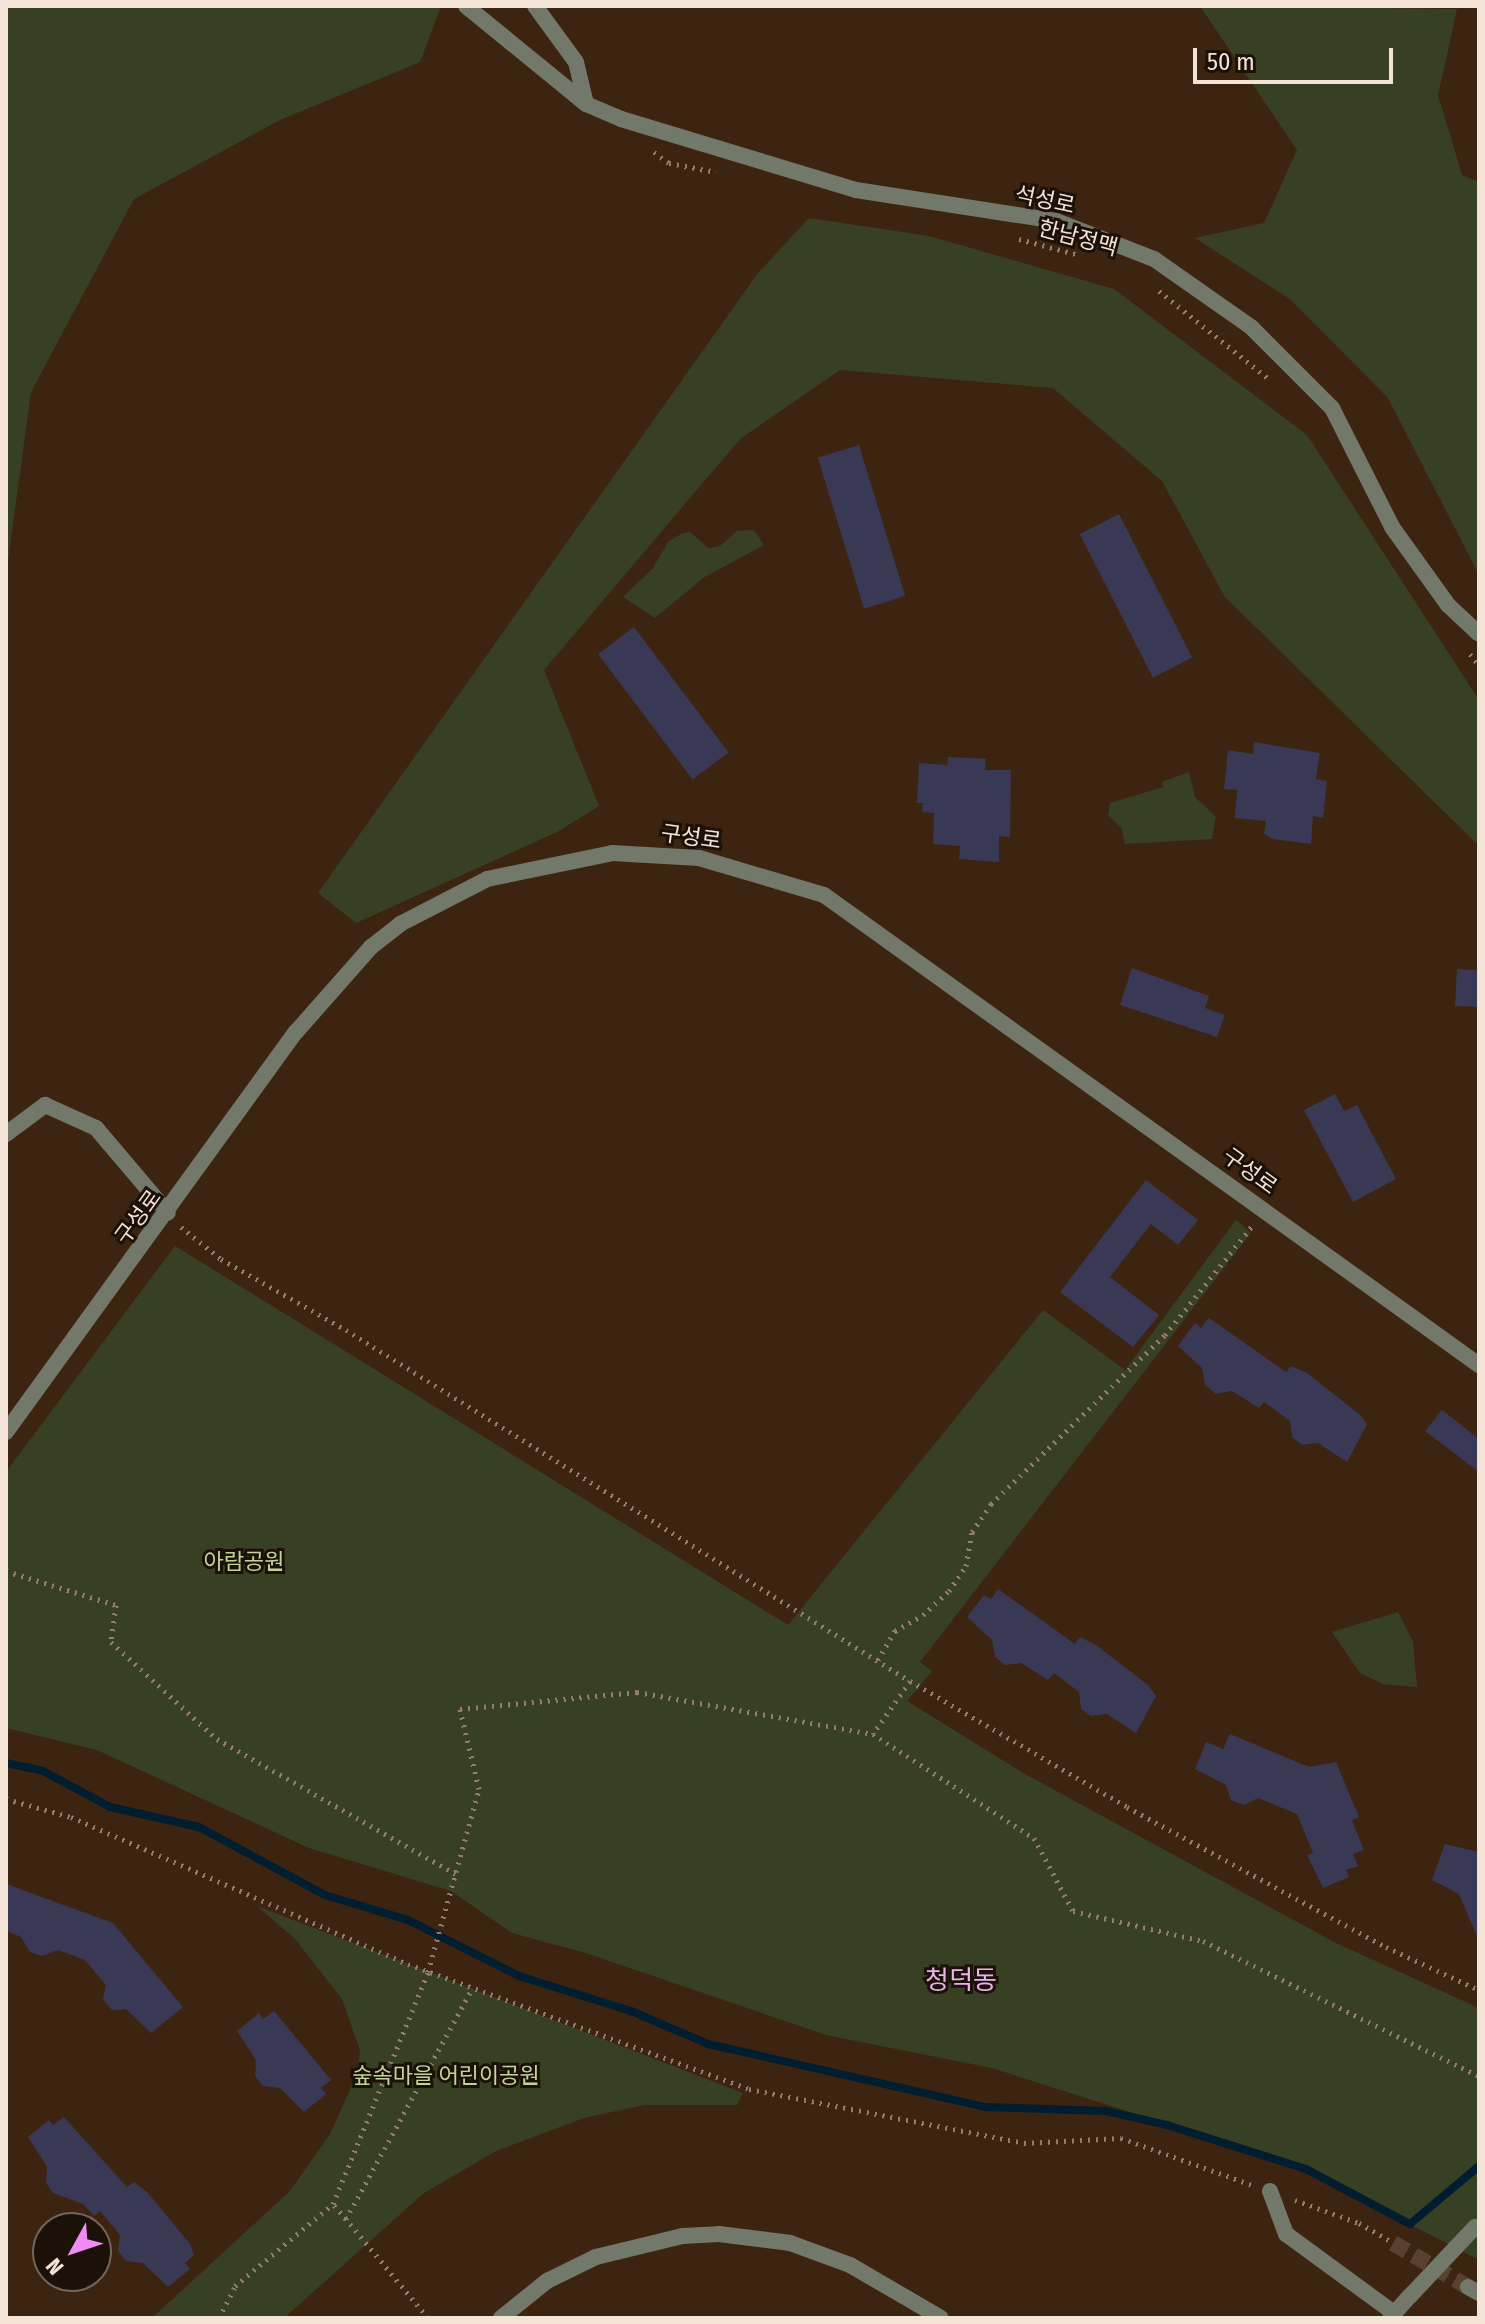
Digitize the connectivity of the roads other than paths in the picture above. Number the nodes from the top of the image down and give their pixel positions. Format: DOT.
graph roads {
  1 [pos="466,6"];
  2 [pos="535,6"];
  3 [pos="586,104"];
  4 [pos="1479,634"];
  5 [pos="6,1134"];
  6 [pos="168,1213"];
  7 [pos="1479,1365"];
  8 [pos="6,1432"];
  9 [pos="1270,2191"];
  10 [pos="1475,2227"];
  11 [pos="1392,2316"];
  12 [pos="501,2318"];
  13 [pos="941,2318"];
  1 -- 3 [label="street, 석성로"];
  2 -- 3 [label="street"];
  3 -- 4 [label="street, 석성로"];
  5 -- 6 [label="street"];
  6 -- 7 [label="street, 구성로"];
  6 -- 8 [label="street, 구성로"];
  9 -- 11 [label="street"];
  10 -- 11 [label="street, bridge"];
  12 -- 13 [label="street"];
}
